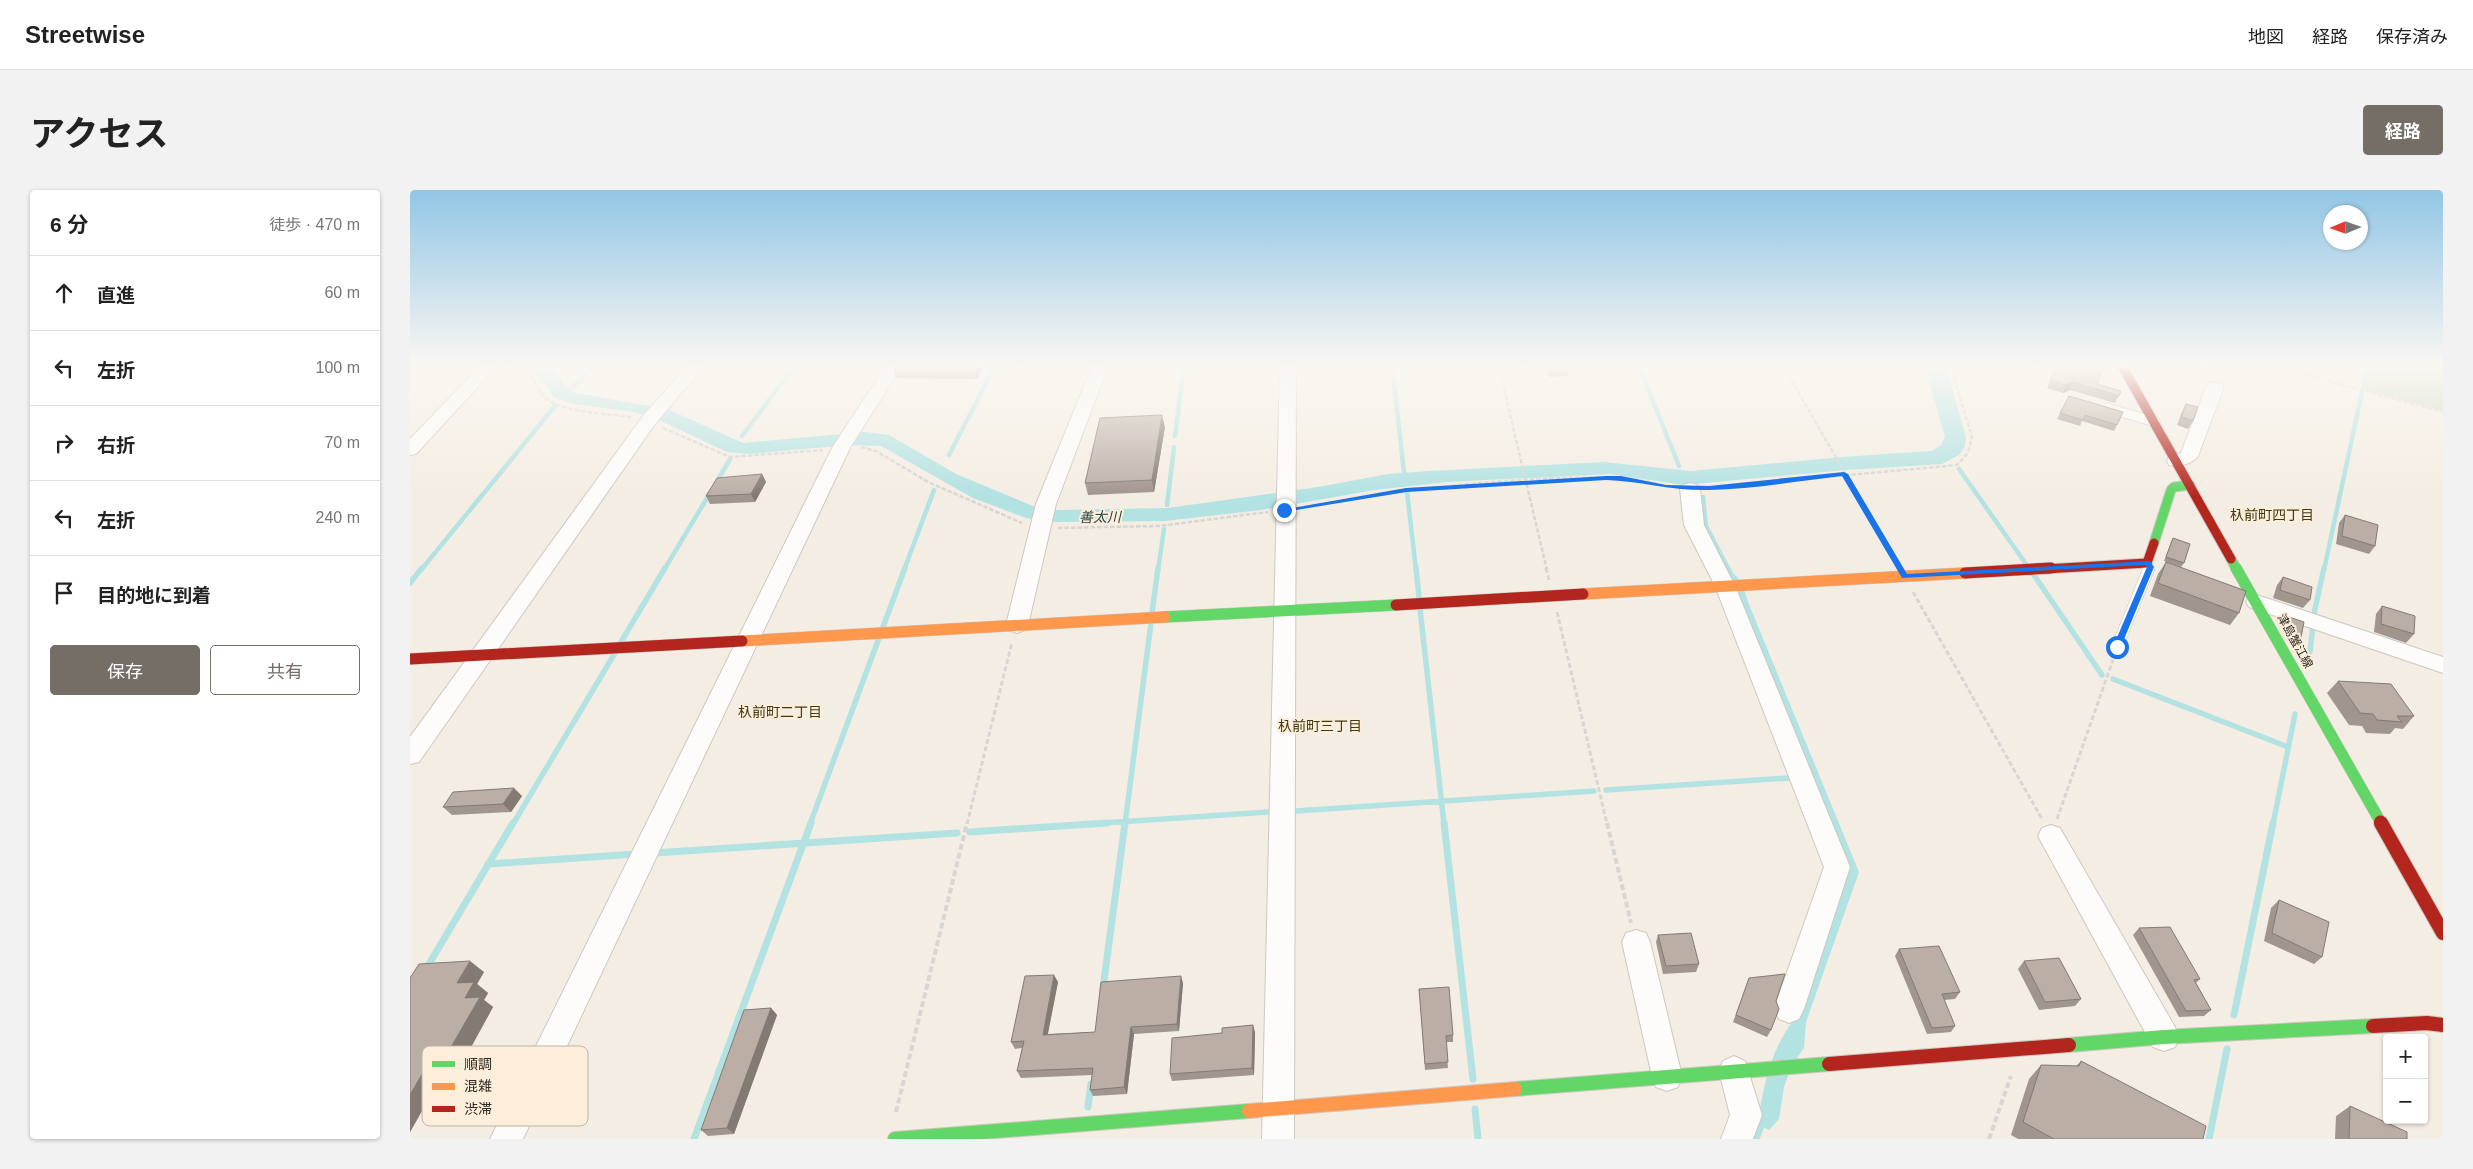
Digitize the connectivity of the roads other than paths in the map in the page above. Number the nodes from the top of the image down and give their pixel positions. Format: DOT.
graph roads {
  1 [pos="449,408"];
  2 [pos="658,408"];
  3 [pos="866,408"];
  4 [pos="1084,408"];
  5 [pos="1287,408"];
  6 [pos="2110,408"];
  7 [pos="2147,408"];
  8 [pos="2208,408"];
  9 [pos="2155,422"];
  10 [pos="410,450"];
  11 [pos="2176,461"];
  12 [pos="2190,485"];
  13 [pos="1690,488"];
  14 [pos="2152,564"];
  15 [pos="1727,586"];
  16 [pos="2248,599"];
  17 [pos="1284,610"];
  18 [pos="1017,625"];
  19 [pos="748,641"];
  20 [pos="2117,647"];
  21 [pos="481,655"];
  22 [pos="410,659"];
  23 [pos="2443,665"];
  24 [pos="410,755"];
  25 [pos="2051,836"];
  26 [pos="2443,933"];
  27 [pos="1636,942"];
  28 [pos="1789,1009"];
  29 [pos="2443,1026"];
  30 [pos="2164,1037"];
  31 [pos="551,1046"];
  32 [pos="1740,1070"];
  33 [pos="1668,1076"];
  34 [pos="1279,1124"];
  35 [pos="512,1126"];
  36 [pos="506,1139"];
  37 [pos="896,1139"];
  38 [pos="1738,1139"];
  1 -- 10 [label="street"];
  2 -- 21 [label="street"];
  3 -- 19 [label="street"];
  4 -- 18 [label="street"];
  5 -- 17 [label="street"];
  6 -- 9 [label="lane"];
  7 -- 9 [label="street, 津島蟹江線"];
  8 -- 11 [label="street"];
  9 -- 11 [label="street, 津島蟹江線"];
  11 -- 12 [label="street, 津島蟹江線"];
  12 -- 14 [label="street"];
  12 -- 16 [label="street, 津島蟹江線"];
  13 -- 15 [label="street"];
  14 -- 15 [label="street"];
  14 -- 20 [label="lane"];
  15 -- 17 [label="street"];
  15 -- 28 [label="street"];
  16 -- 23 [label="street"];
  16 -- 26 [label="street, 津島蟹江線"];
  17 -- 18 [label="street"];
  17 -- 34 [label="street"];
  18 -- 19 [label="street"];
  19 -- 21 [label="street"];
  19 -- 31 [label="street"];
  21 -- 22 [label="street"];
  21 -- 24 [label="street"];
  25 -- 30 [label="street"];
  27 -- 33 [label="street"];
  29 -- 30 [label="street"];
  30 -- 32 [label="street"];
  32 -- 33 [label="street"];
  32 -- 38 [label="street"];
  33 -- 34 [label="street"];
  34 -- 37 [label="street"];
  35 -- 36 [label="street"];
}
